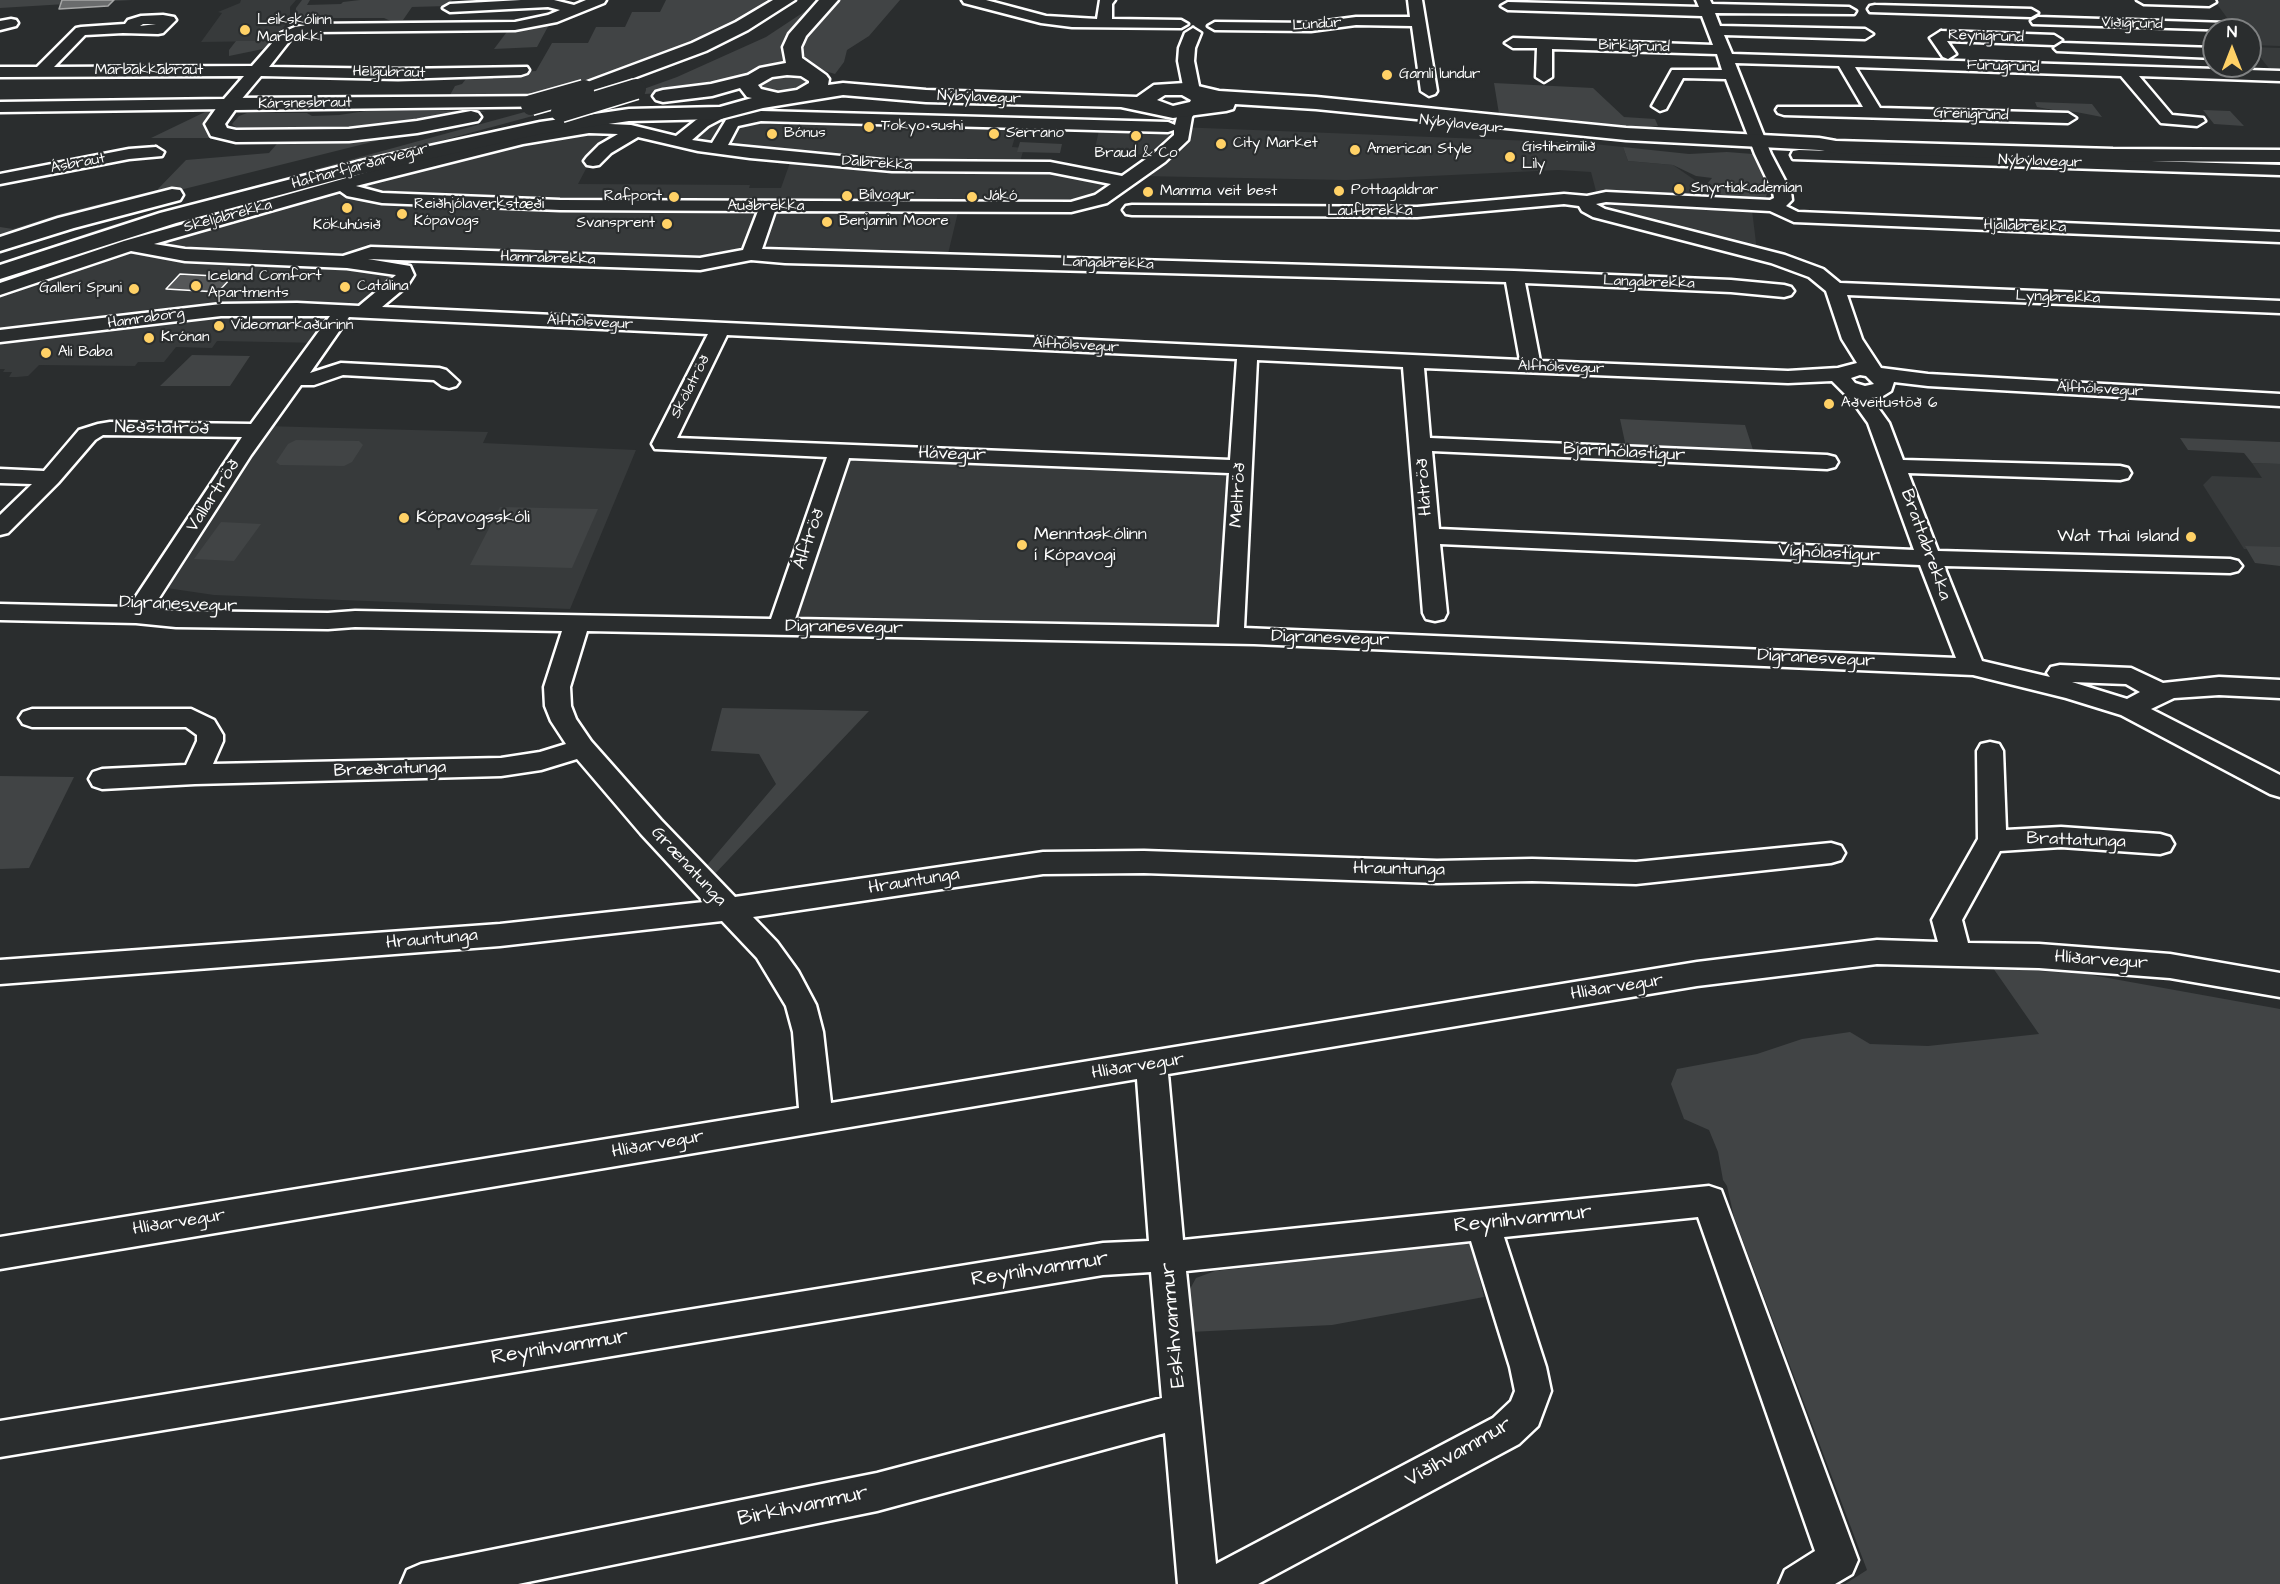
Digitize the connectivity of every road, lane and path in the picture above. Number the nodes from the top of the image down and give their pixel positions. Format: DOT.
graph roads {
  1 [pos="599,0"];
  2 [pos="786,0"];
  3 [pos="812,0"];
  4 [pos="829,0"];
  5 [pos="969,0"];
  6 [pos="1108,0"];
  7 [pos="1415,0"];
  8 [pos="2018,0"];
  9 [pos="2144,0"];
  10 [pos="2208,1"];
  11 [pos="1508,6"];
  12 [pos="1705,7"];
  13 [pos="450,8"];
  14 [pos="1875,9"];
  15 [pos="575,10"];
  16 [pos="1849,11"];
  17 [pos="2034,17"];
  18 [pos="2221,18"];
  19 [pos="1419,22"];
  20 [pos="1104,23"];
  21 [pos="1198,24"];
  22 [pos="2202,27"];
  23 [pos="129,28"];
  24 [pos="1714,30"];
  25 [pos="1865,34"];
  26 [pos="1513,43"];
  27 [pos="1545,44"];
  28 [pos="2058,44"];
  29 [pos="1187,48"];
  30 [pos="2202,52"];
  31 [pos="1725,54"];
  32 [pos="1948,54"];
  33 [pos="1844,62"];
  34 [pos="521,70"];
  35 [pos="2082,70"];
  36 [pos="257,71"];
  37 [pos="2126,71"];
  38 [pos="0,72"];
  39 [pos="41,72"];
  40 [pos="1733,75"];
  41 [pos="2273,76"];
  42 [pos="1544,77"];
  43 [pos="810,80"];
  44 [pos="755,87"];
  45 [pos="1429,91"];
  46 [pos="926,96"];
  47 [pos="988,98"];
  48 [pos="1156,98"];
  49 [pos="777,99"];
  50 [pos="1194,100"];
  51 [pos="229,104"];
  52 [pos="272,104"];
  53 [pos="1660,106"];
  54 [pos="0,107"];
  55 [pos="563,107"];
  56 [pos="517,108"];
  57 [pos="1784,110"];
  58 [pos="1874,112"];
  59 [pos="2068,118"];
  60 [pos="691,120"];
  61 [pos="949,120"];
  62 [pos="2197,121"];
  63 [pos="1168,127"];
  64 [pos="636,131"];
  65 [pos="218,132"];
  66 [pos="1757,140"];
  67 [pos="679,141"];
  68 [pos="387,145"];
  69 [pos="1173,146"];
  70 [pos="717,149"];
  71 [pos="156,152"];
  72 [pos="1799,155"];
  73 [pos="2280,156"];
  74 [pos="593,161"];
  75 [pos="2223,162"];
  76 [pos="2280,170"];
  77 [pos="0,179"];
  78 [pos="342,179"];
  79 [pos="1127,182"];
  80 [pos="1773,206"];
  81 [pos="768,207"];
  82 [pos="1593,207"];
  83 [pos="1132,210"];
  84 [pos="1468,217"];
  85 [pos="168,218"];
  86 [pos="2280,237"];
  87 [pos="0,244"];
  88 [pos="130,245"];
  89 [pos="751,254"];
  90 [pos="0,258"];
  91 [pos="347,262"];
  92 [pos="0,272"];
  93 [pos="0,277"];
  94 [pos="1514,277"];
  95 [pos="0,289"];
  96 [pos="1835,289"];
  97 [pos="1784,291"];
  98 [pos="2280,307"];
  99 [pos="344,311"];
  100 [pos="364,312"];
  101 [pos="720,330"];
  102 [pos="0,336"];
  103 [pos="1852,339"];
  104 [pos="1247,354"];
  105 [pos="1413,361"];
  106 [pos="1531,367"];
  107 [pos="295,379"];
  108 [pos="1847,379"];
  109 [pos="1879,381"];
  110 [pos="449,382"];
  111 [pos="2277,400"];
  112 [pos="1878,423"];
  113 [pos="258,431"];
  114 [pos="663,444"];
  115 [pos="1422,444"];
  116 [pos="840,451"];
  117 [pos="1827,462"];
  118 [pos="1240,466"];
  119 [pos="1895,466"];
  120 [pos="2121,473"];
  121 [pos="0,476"];
  122 [pos="50,478"];
  123 [pos="0,528"];
  124 [pos="1428,536"];
  125 [pos="1930,558"];
  126 [pos="2230,566"];
  127 [pos="0,599"];
  128 [pos="141,609"];
  129 [pos="0,612"];
  130 [pos="1435,613"];
  131 [pos="577,624"];
  132 [pos="780,627"];
  133 [pos="1231,635"];
  134 [pos="1973,667"];
  135 [pos="2060,673"];
  136 [pos="2280,689"];
  137 [pos="2160,692"];
  138 [pos="2130,709"];
  139 [pos="32,718"];
  140 [pos="582,748"];
  141 [pos="1990,751"];
  142 [pos="195,774"];
  143 [pos="102,779"];
  144 [pos="2280,787"];
  145 [pos="1992,841"];
  146 [pos="2160,844"];
  147 [pos="1831,854"];
  148 [pos="728,909"];
  149 [pos="1956,952"];
  150 [pos="0,972"];
  151 [pos="2280,985"];
  152 [pos="1152,1065"];
  153 [pos="816,1118"];
  154 [pos="1483,1224"];
  155 [pos="0,1253"];
  156 [pos="1167,1257"];
  157 [pos="1182,1413"];
  158 [pos="0,1439"];
  159 [pos="421,1584"];
  160 [pos="1198,1584"];
  161 [pos="1218,1584"];
  162 [pos="1800,1584"];
  1 -- 15 [label="street"];
  2 -- 56 [label="main road, Hafnarfjarðarvegur, bridge"];
  3 -- 55 [label="main road, Hafnarfjarðarvegur, bridge"];
  4 -- 43 [label="main road"];
  5 -- 20 [label="street, Lundur"];
  6 -- 20 [label="street"];
  7 -- 19 [label="street"];
  8 -- 17 [label="street, Reynigrund"];
  9 -- 10 [label="street, Víðigrund"];
  10 -- 18 [label="street, Víðigrund"];
  11 -- 12 [label="street"];
  12 -- 16 [label="street"];
  12 -- 24 [label="street"];
  13 -- 15 [label="street"];
  14 -- 17 [label="street, Reynigrund"];
  15 -- 36 [label="street"];
  17 -- 22 [label="street, Víðigrund"];
  17 -- 28 [label="street, Reynigrund"];
  19 -- 21 [label="street, Lundur"];
  19 -- 45 [label="street"];
  20 -- 21 [label="street, Lundur"];
  21 -- 29 [label="street"];
  23 -- 39 [label="street"];
  24 -- 25 [label="street"];
  24 -- 31 [label="street"];
  26 -- 27 [label="street, Birkigrund"];
  27 -- 31 [label="street, Birkigrund"];
  27 -- 42 [label="street"];
  28 -- 30 [label="street, Víðigrund"];
  28 -- 32 [label="street, Reynigrund"];
  28 -- 35 [label="street, Reynigrund"];
  29 -- 48 [label="street"];
  29 -- 50 [label="street"];
  31 -- 33 [label="street, Furugrund"];
  31 -- 40 [label="street"];
  33 -- 35 [label="street, Furugrund"];
  33 -- 58 [label="street"];
  34 -- 36 [label="street, Helgubraut"];
  35 -- 37 [label="street, Furugrund"];
  36 -- 39 [label="street, Marbakkabraut"];
  36 -- 51 [label="street"];
  37 -- 41 [label="street, Furugrund"];
  37 -- 62 [label="street"];
  38 -- 39 [label="street, Marbakkabraut"];
  40 -- 53 [label="street"];
  40 -- 66 [label="street"];
  43 -- 44 [label="main road"];
  43 -- 46 [label="main road, Nýbýlavegur"];
  43 -- 48 [label="main road, Nýbýlavegur"];
  43 -- 49 [label="main road"];
  44 -- 49 [label="main road"];
  44 -- 55 [label="main road, Kársnesbraut"];
  46 -- 47 [label="main road, Nýbýlavegur"];
  46 -- 61 [label="street"];
  47 -- 48 [label="main road, Nýbýlavegur"];
  47 -- 61 [label="street"];
  48 -- 50 [label="main road"];
  48 -- 63 [label="street"];
  49 -- 60 [label="main road"];
  50 -- 66 [label="main road, Nýbýlavegur"];
  50 -- 66 [label="main road, Nýbýlavegur"];
  50 -- 69 [label="street"];
  51 -- 52 [label="main road, Kársnesbraut"];
  51 -- 54 [label="street, Kársnesbraut"];
  51 -- 65 [label="main road"];
  52 -- 55 [label="main road, Kársnesbraut"];
  52 -- 65 [label="main road"];
  55 -- 78 [label="main road, Hafnarfjarðarvegur"];
  56 -- 65 [label="main road"];
  56 -- 68 [label="main road, Hafnarfjarðarvegur"];
  57 -- 58 [label="street, Grenigrund"];
  58 -- 59 [label="street, Grenigrund"];
  60 -- 67 [label="street"];
  60 -- 78 [label="main road"];
  61 -- 63 [label="street, Nýbýlavegur"];
  61 -- 70 [label="street, Nýbýlavegur"];
  63 -- 69 [label="street"];
  64 -- 67 [label="street, Skeljabrekka"];
  64 -- 74 [label="street"];
  64 -- 78 [label="street, Skeljabrekka"];
  66 -- 75 [label="main road, Nýbýlavegur"];
  66 -- 80 [label="street"];
  67 -- 70 [label="street, Dalbrekka"];
  68 -- 87 [label="main road"];
  68 -- 90 [label="main road, Hafnarfjarðarvegur"];
  69 -- 79 [label="street, Auðbrekka"];
  70 -- 79 [label="street, Dalbrekka"];
  71 -- 77 [label="street, Ásbraut"];
  72 -- 75 [label="street, Nýbýlavegur"];
  73 -- 75 [label="main road, Nýbýlavegur"];
  75 -- 76 [label="street, Nýbýlavegur"];
  78 -- 81 [label="street, Auðbrekka"];
  78 -- 85 [label="main road, Hafnarfjarðarvegur"];
  78 -- 88 [label="street, Skeljabrekka"];
  79 -- 81 [label="street, Auðbrekka"];
  80 -- 82 [label="street, Hjallabrekka"];
  80 -- 86 [label="street, Hjallabrekka"];
  81 -- 89 [label="street"];
  82 -- 83 [label="street, Laufbrekka"];
  82 -- 84 [label="street, Laufbrekka"];
  82 -- 96 [label="street, Laufbrekka"];
  85 -- 92 [label="main road, Hafnarfjarðarvegur"];
  85 -- 93 [label="main road"];
  88 -- 91 [label="street, Hamrabrekka"];
  88 -- 95 [label="street, Skeljabrekka"];
  89 -- 91 [label="street, Hamrabrekka"];
  89 -- 94 [label="street, Langabrekka"];
  91 -- 100 [label="street, Hamrabrekka"];
  94 -- 97 [label="street, Langabrekka"];
  94 -- 106 [label="street"];
  96 -- 98 [label="street, Lyngbrekka"];
  96 -- 103 [label="street"];
  99 -- 100 [label="street, Hamraborg"];
  99 -- 102 [label="street, Hamraborg"];
  99 -- 107 [label="street, Vallartröð"];
  100 -- 101 [label="street, Álfhólsvegur"];
  101 -- 104 [label="street, Álfhólsvegur"];
  101 -- 114 [label="street, Skólatröð"];
  103 -- 108 [label="street"];
  103 -- 109 [label="street"];
  104 -- 105 [label="street, Álfhólsvegur"];
  104 -- 118 [label="street, Meltröð"];
  105 -- 106 [label="street, Álfhólsvegur"];
  105 -- 115 [label="street, Hátröð"];
  106 -- 108 [label="street, Álfhólsvegur"];
  107 -- 110 [label="street"];
  107 -- 113 [label="street, Vallartröð"];
  108 -- 109 [label="street, Álfhólsvegur"];
  108 -- 112 [label="street, Brattabrekka"];
  109 -- 111 [label="street, Álfhólsvegur"];
  109 -- 112 [label="street, Brattabrekka"];
  112 -- 119 [label="street, Brattabrekka"];
  113 -- 122 [label="street, Neðstatröð"];
  113 -- 128 [label="street, Vallartröð"];
  114 -- 116 [label="street, Hávegur"];
  115 -- 117 [label="street, Bjarnhólastígur"];
  115 -- 124 [label="street, Hátröð"];
  116 -- 118 [label="street, Hávegur"];
  116 -- 132 [label="street, Álftröð"];
  118 -- 133 [label="street, Meltröð"];
  119 -- 120 [label="street"];
  119 -- 125 [label="street, Brattabrekka"];
  121 -- 122 [label="street"];
  122 -- 123 [label="street, Neðstatröð"];
  124 -- 125 [label="street, Víghólastígur"];
  124 -- 130 [label="street, Hátröð"];
  125 -- 126 [label="street, Víghólastígur"];
  125 -- 134 [label="street, Brattabrekka"];
  127 -- 128 [label="street, Digranesvegur"];
  128 -- 129 [label="street, Digranesvegur"];
  128 -- 131 [label="street, Digranesvegur"];
  131 -- 132 [label="street, Digranesvegur"];
  131 -- 140 [label="street, Grænatunga"];
  132 -- 133 [label="street, Digranesvegur"];
  133 -- 134 [label="street, Digranesvegur"];
  134 -- 138 [label="street, Digranesvegur"];
  135 -- 137 [label="street"];
  136 -- 137 [label="street"];
  137 -- 138 [label="street"];
  138 -- 144 [label="street, Digranesvegur"];
  139 -- 142 [label="street"];
  140 -- 142 [label="street, Bræðratunga"];
  140 -- 148 [label="street, Grænatunga"];
  141 -- 145 [label="street"];
  142 -- 143 [label="street, Bræðratunga"];
  145 -- 146 [label="street, Brattatunga"];
  145 -- 149 [label="street"];
  147 -- 148 [label="street, Hrauntunga"];
  148 -- 150 [label="street, Hrauntunga"];
  148 -- 153 [label="street, Grænatunga"];
  149 -- 151 [label="street, Hlíðarvegur"];
  149 -- 152 [label="street, Hlíðarvegur"];
  152 -- 153 [label="street, Hlíðarvegur"];
  152 -- 156 [label="street, Eskihvammur"];
  153 -- 155 [label="street, Hlíðarvegur"];
  154 -- 156 [label="street, Reynihvammur"];
  154 -- 161 [label="street, Víðihvammur"];
  154 -- 162 [label="street, Reynihvammur"];
  156 -- 157 [label="street, Eskihvammur"];
  156 -- 158 [label="street, Reynihvammur"];
  157 -- 159 [label="street, Birkihvammur"];
  157 -- 160 [label="street, Eskihvammur"];
}
